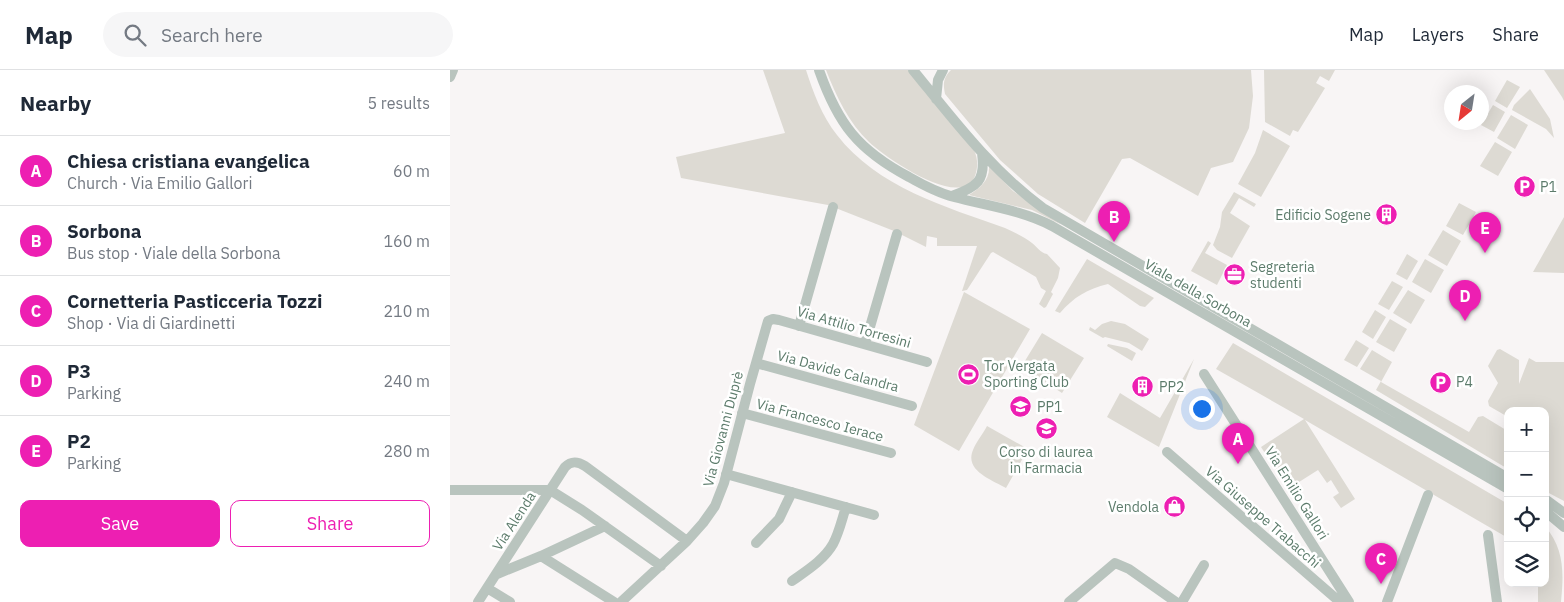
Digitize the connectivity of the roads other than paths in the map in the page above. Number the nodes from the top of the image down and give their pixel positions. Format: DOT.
graph roads {
  1 [pos="454,70"];
  2 [pos="819,70"];
  3 [pos="913,70"];
  4 [pos="943,70"];
  5 [pos="450,77"];
  6 [pos="936,99"];
  7 [pos="982,153"];
  8 [pos="952,196"];
  9 [pos="832,207"];
  10 [pos="897,234"];
  11 [pos="773,319"];
  12 [pos="799,326"];
  13 [pos="865,344"];
  14 [pos="928,362"];
  15 [pos="756,363"];
  16 [pos="1204,374"];
  17 [pos="912,406"];
  18 [pos="742,413"];
  19 [pos="1167,452"];
  20 [pos="891,453"];
  21 [pos="726,474"];
  22 [pos="1504,476"];
  23 [pos="1504,487"];
  24 [pos="450,490"];
  25 [pos="550,490"];
  26 [pos="792,492"];
  27 [pos="1428,495"];
  28 [pos="1549,502"];
  29 [pos="846,507"];
  30 [pos="1564,513"];
  31 [pos="1549,514"];
  32 [pos="874,515"];
  33 [pos="604,526"];
  34 [pos="1564,527"];
  35 [pos="1488,535"];
  36 [pos="687,541"];
  37 [pos="756,543"];
  38 [pos="541,556"];
  39 [pos="1204,565"];
  40 [pos="661,566"];
  41 [pos="497,574"];
  42 [pos="792,582"];
  43 [pos="487,588"];
  44 [pos="478,602"];
  45 [pos="510,602"];
  46 [pos="614,602"];
  47 [pos="621,602"];
  48 [pos="1069,602"];
  49 [pos="1176,602"];
  50 [pos="1182,602"];
  51 [pos="1340,602"];
  52 [pos="1349,602"];
  53 [pos="1387,602"];
  54 [pos="1497,602"];
  1 -- 5 [label="street"];
  2 -- 8 [label="street, Viale della Sorbona"];
  3 -- 6 [label="street, Viale della Sorbona"];
  4 -- 6 [label="street"];
  6 -- 7 [label="street, Viale della Sorbona"];
  7 -- 8 [label="street"];
  7 -- 22 [label="street, Viale della Sorbona"];
  8 -- 23 [label="street, Viale della Sorbona"];
  9 -- 12 [label="street"];
  10 -- 13 [label="street"];
  11 -- 12 [label="street, Via Attilio Torresini"];
  11 -- 15 [label="street, Via Giovanni Duprè"];
  12 -- 13 [label="street, Via Attilio Torresini"];
  13 -- 14 [label="street, Via Attilio Torresini"];
  15 -- 17 [label="street, Via Davide Calandra"];
  15 -- 18 [label="street, Via Giovanni Duprè"];
  16 -- 52 [label="street, Via Emilio Gallori"];
  18 -- 20 [label="street, Via Francesco Ierace"];
  18 -- 21 [label="street, Via Giovanni Duprè"];
  19 -- 51 [label="street, Via Giuseppe Trabacchi"];
  21 -- 26 [label="street"];
  21 -- 36 [label="street, Via Giovanni Duprè"];
  24 -- 25 [label="street"];
  25 -- 33 [label="street"];
  25 -- 36 [label="street, Via Alenda"];
  25 -- 41 [label="street, Via Alenda"];
  26 -- 29 [label="street"];
  26 -- 37 [label="street"];
  27 -- 53 [label="street"];
  28 -- 30 [label="street"];
  29 -- 32 [label="street"];
  29 -- 42 [label="street"];
  31 -- 34 [label="street"];
  33 -- 38 [label="street"];
  33 -- 40 [label="street"];
  35 -- 54 [label="street"];
  36 -- 40 [label="street, Via Giovanni Duprè"];
  38 -- 41 [label="street"];
  38 -- 46 [label="street"];
  39 -- 50 [label="street"];
  40 -- 47 [label="street, Via Giovanni Duprè"];
  41 -- 43 [label="street, Via Alenda"];
  43 -- 44 [label="street, Via Alenda"];
  43 -- 45 [label="street"];
  48 -- 49 [label="street"];
}
